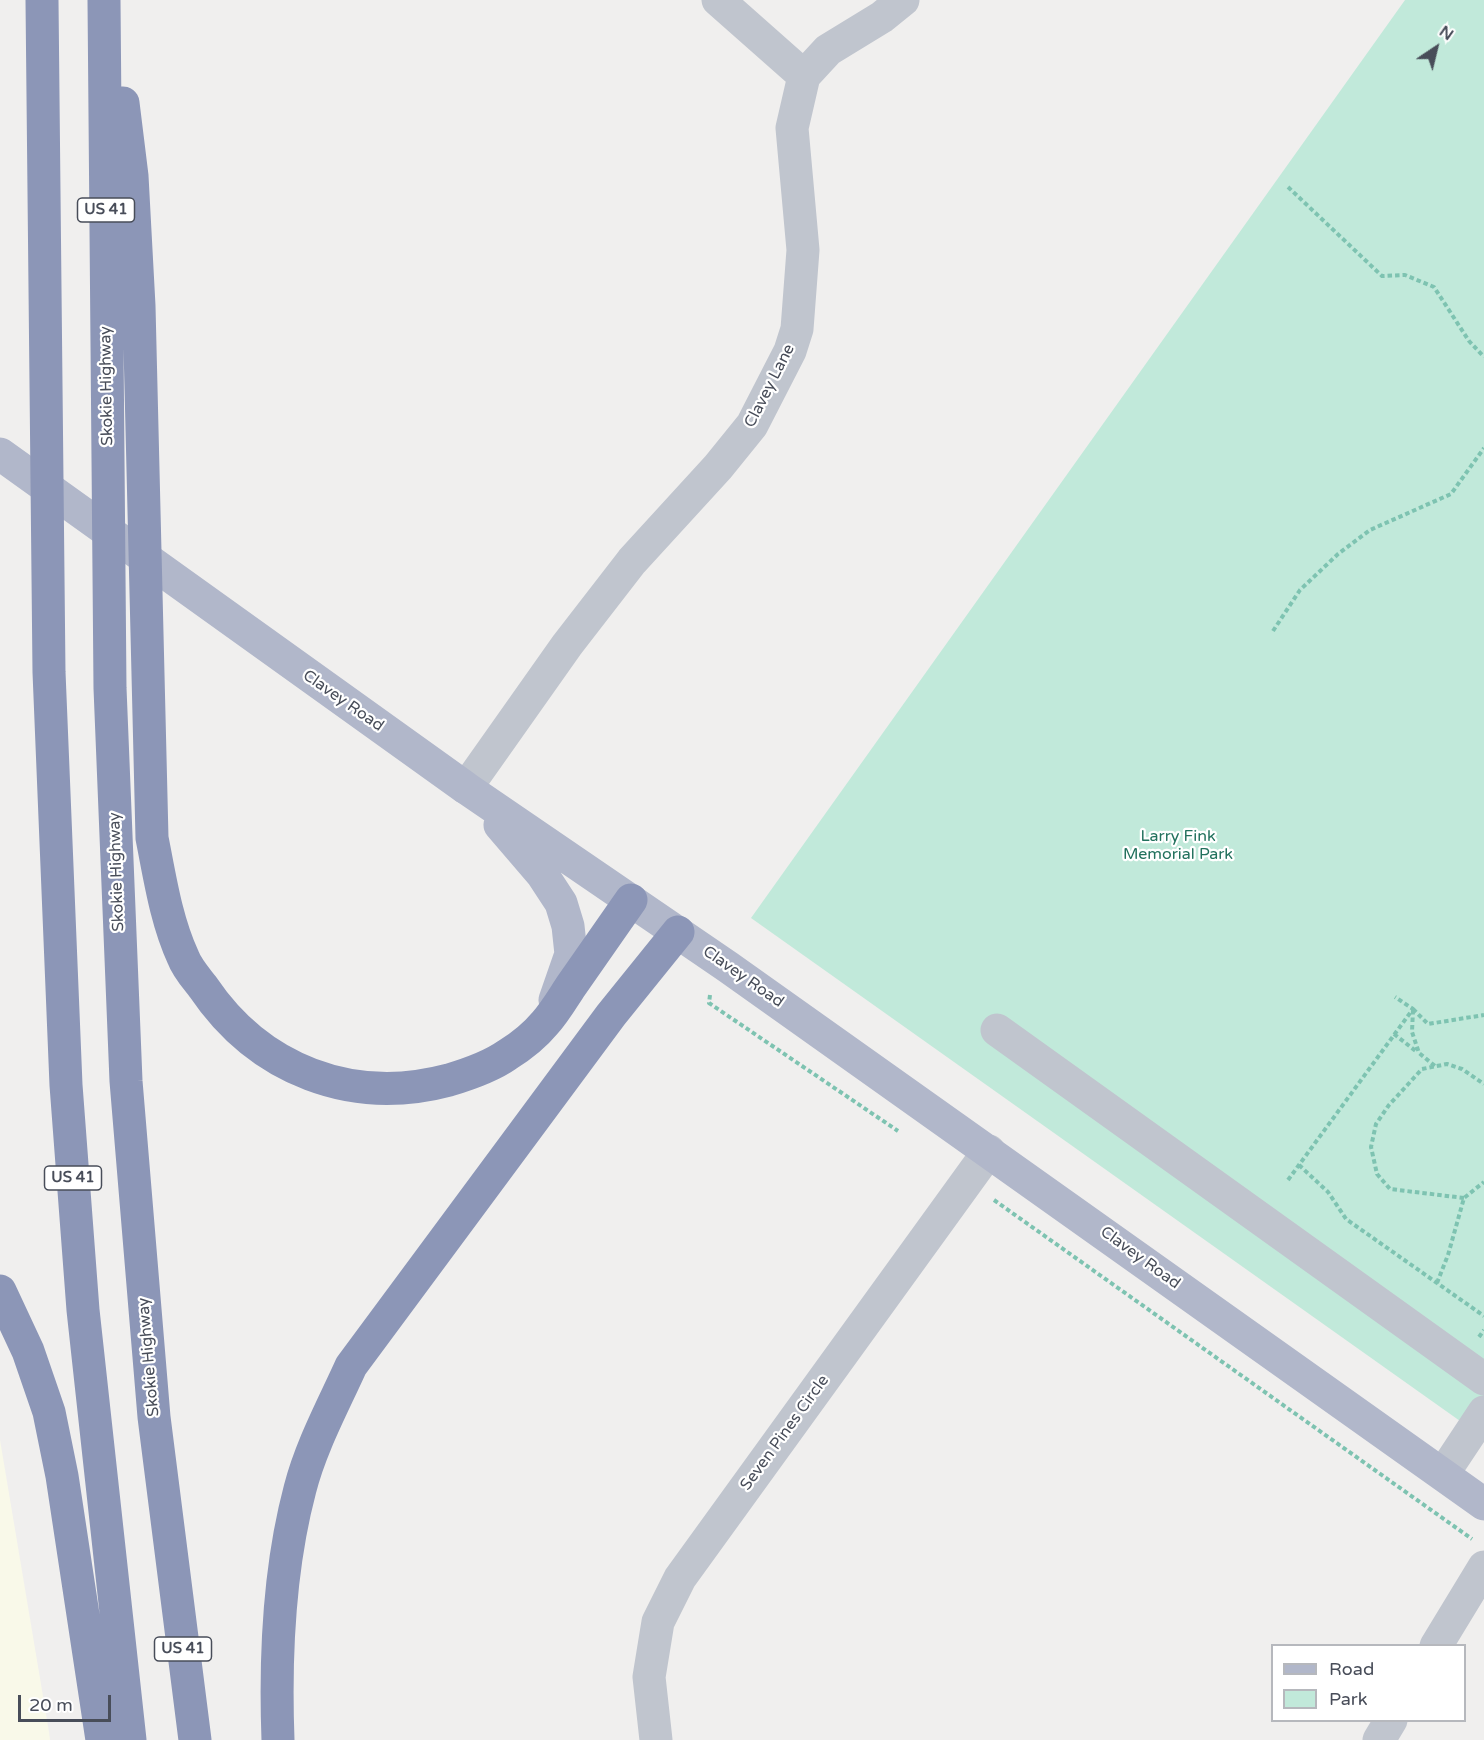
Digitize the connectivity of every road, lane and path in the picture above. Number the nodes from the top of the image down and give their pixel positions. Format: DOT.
graph roads {
  1 [pos="42,0"];
  2 [pos="104,0"];
  3 [pos="109,0"];
  4 [pos="718,0"];
  5 [pos="903,0"];
  6 [pos="804,76"];
  7 [pos="1288,187"];
  8 [pos="1484,357"];
  9 [pos="1484,448"];
  10 [pos="0,454"];
  11 [pos="1273,631"];
  12 [pos="469,790"];
  13 [pos="631,900"];
  14 [pos="678,932"];
  15 [pos="710,995"];
  16 [pos="1395,997"];
  17 [pos="1413,1009"];
  18 [pos="1484,1015"];
  19 [pos="545,1023"];
  20 [pos="997,1030"];
  21 [pos="1394,1034"];
  22 [pos="1419,1053"];
  23 [pos="1436,1066"];
  24 [pos="1484,1084"];
  25 [pos="903,1134"];
  26 [pos="989,1151"];
  27 [pos="1299,1165"];
  28 [pos="1288,1180"];
  29 [pos="1484,1182"];
  30 [pos="1464,1198"];
  31 [pos="997,1203"];
  32 [pos="1437,1283"];
  33 [pos="0,1291"];
  34 [pos="1484,1316"];
  35 [pos="1484,1379"];
  36 [pos="1484,1412"];
  37 [pos="1443,1474"];
  38 [pos="1484,1504"];
  39 [pos="1457,1528"];
  40 [pos="1484,1567"];
  41 [pos="1437,1644"];
  42 [pos="1390,1722"];
  43 [pos="102,1740"];
  44 [pos="130,1740"];
  45 [pos="195,1740"];
  46 [pos="278,1740"];
  47 [pos="656,1740"];
  48 [pos="1379,1740"];
  1 -- 44 [label="highway, US 41"];
  2 -- 45 [label="highway, Skokie Highway / US 41"];
  3 -- 19 [label="highway"];
  4 -- 6 [label="street"];
  5 -- 6 [label="street"];
  6 -- 12 [label="street, Clavey Lane"];
  7 -- 8 [label="path"];
  9 -- 11 [label="path"];
  10 -- 12 [label="main road, Clavey Road"];
  12 -- 13 [label="main road, Clavey Road"];
  12 -- 19 [label="main road"];
  13 -- 14 [label="main road, Clavey Road"];
  13 -- 19 [label="highway"];
  14 -- 26 [label="main road, Clavey Road"];
  14 -- 46 [label="highway"];
  15 -- 25 [label="path"];
  16 -- 17 [label="path"];
  17 -- 18 [label="path"];
  17 -- 21 [label="path"];
  17 -- 22 [label="path"];
  20 -- 35 [label="street"];
  21 -- 22 [label="path"];
  21 -- 27 [label="path"];
  22 -- 23 [label="path"];
  23 -- 24 [label="path"];
  23 -- 30 [label="path"];
  26 -- 37 [label="main road, Clavey Road"];
  26 -- 47 [label="street, Seven Pines Circle"];
  27 -- 28 [label="path"];
  27 -- 32 [label="path"];
  29 -- 30 [label="path"];
  30 -- 32 [label="path"];
  31 -- 39 [label="path"];
  32 -- 34 [label="path"];
  33 -- 43 [label="highway"];
  36 -- 37 [label="street"];
  37 -- 38 [label="main road, Clavey Road"];
  40 -- 41 [label="street"];
  42 -- 48 [label="street"];
}
